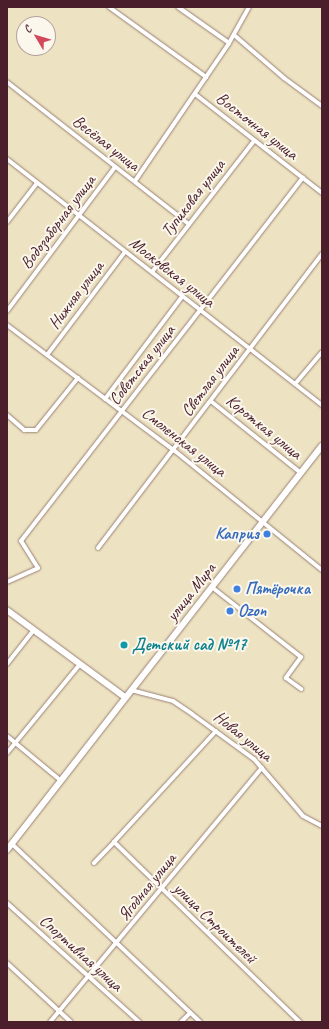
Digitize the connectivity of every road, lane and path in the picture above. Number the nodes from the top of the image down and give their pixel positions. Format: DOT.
graph roads {
  1 [pos="109,7"];
  2 [pos="178,7"];
  3 [pos="248,7"];
  4 [pos="234,35"];
  5 [pos="229,43"];
  6 [pos="206,77"];
  7 [pos="7,82"];
  8 [pos="195,94"];
  9 [pos="322,106"];
  10 [pos="254,141"];
  11 [pos="7,159"];
  12 [pos="115,167"];
  13 [pos="303,178"];
  14 [pos="135,181"];
  15 [pos="37,183"];
  16 [pos="322,193"];
  17 [pos="78,216"];
  18 [pos="7,222"];
  19 [pos="189,224"];
  20 [pos="125,252"];
  21 [pos="322,254"];
  22 [pos="152,272"];
  23 [pos="182,297"];
  24 [pos="7,311"];
  25 [pos="201,311"];
  26 [pos="7,325"];
  27 [pos="250,349"];
  28 [pos="322,352"];
  29 [pos="47,354"];
  30 [pos="78,378"];
  31 [pos="295,384"];
  32 [pos="105,399"];
  33 [pos="212,402"];
  34 [pos="322,405"];
  35 [pos="123,412"];
  36 [pos="7,415"];
  37 [pos="322,446"];
  38 [pos="175,451"];
  39 [pos="301,473"];
  40 [pos="262,522"];
  41 [pos="98,548"];
  42 [pos="322,570"];
  43 [pos="7,582"];
  44 [pos="213,588"];
  45 [pos="7,610"];
  46 [pos="33,631"];
  47 [pos="7,664"];
  48 [pos="80,664"];
  49 [pos="301,689"];
  50 [pos="131,690"];
  51 [pos="125,698"];
  52 [pos="216,731"];
  53 [pos="7,736"];
  54 [pos="15,743"];
  55 [pos="7,753"];
  56 [pos="262,768"];
  57 [pos="60,780"];
  58 [pos="322,826"];
  59 [pos="114,842"];
  60 [pos="12,844"];
  61 [pos="7,850"];
  62 [pos="94,863"];
  63 [pos="161,890"];
  64 [pos="7,903"];
  65 [pos="117,944"];
  66 [pos="7,963"];
  67 [pos="88,977"];
  68 [pos="59,1012"];
  69 [pos="190,1013"];
  70 [pos="50,1022"];
  71 [pos="71,1022"];
  72 [pos="139,1022"];
  73 [pos="181,1022"];
  74 [pos="200,1022"];
  75 [pos="300,1022"];
  1 -- 6 [label="street"];
  2 -- 5 [label="street"];
  3 -- 4 [label="street"];
  4 -- 5 [label="street"];
  4 -- 9 [label="street"];
  5 -- 6 [label="street"];
  6 -- 8 [label="street"];
  7 -- 12 [label="street, Весёлая улица"];
  8 -- 10 [label="street, Восточная улица"];
  8 -- 14 [label="street"];
  10 -- 13 [label="street, Восточная улица"];
  10 -- 19 [label="street, Тупиковая улица"];
  11 -- 15 [label="street, Московская улица"];
  12 -- 14 [label="street, Весёлая улица"];
  12 -- 17 [label="street, Водозаборная улица"];
  13 -- 16 [label="street, Восточная улица"];
  13 -- 25 [label="street, Советская улица"];
  14 -- 19 [label="street, Весёлая улица"];
  15 -- 17 [label="street, Московская улица"];
  15 -- 18 [label="street"];
  17 -- 20 [label="street, Московская улица"];
  17 -- 24 [label="street, Водозаборная улица"];
  19 -- 22 [label="street, Тупиковая улица"];
  20 -- 22 [label="street, Московская улица"];
  20 -- 29 [label="street, Нижняя улица"];
  21 -- 27 [label="street, Светлая улица"];
  22 -- 23 [label="street, Московская улица"];
  23 -- 25 [label="street, Московская улица"];
  23 -- 32 [label="street, Советская улица"];
  25 -- 27 [label="street, Московская улица"];
  25 -- 35 [label="street, Советская улица"];
  26 -- 29 [label="street, Смоленская улица"];
  27 -- 31 [label="street, Московская улица"];
  27 -- 33 [label="street, Светлая улица"];
  28 -- 31 [label="street"];
  29 -- 30 [label="street, Смоленская улица"];
  30 -- 32 [label="street, Смоленская улица"];
  30 -- 36 [label="street"];
  31 -- 34 [label="street, Московская улица"];
  32 -- 35 [label="street, Смоленская улица"];
  33 -- 38 [label="street, Светлая улица"];
  33 -- 39 [label="street, Короткая улица"];
  35 -- 38 [label="street, Смоленская улица"];
  35 -- 43 [label="street, Советская улица"];
  37 -- 39 [label="street, улица Мира"];
  38 -- 40 [label="street, Смоленская улица"];
  38 -- 41 [label="street, Светлая улица"];
  39 -- 40 [label="street, улица Мира"];
  40 -- 42 [label="street, Смоленская улица"];
  40 -- 44 [label="street, улица Мира"];
  44 -- 49 [label="street"];
  44 -- 50 [label="street, улица Мира"];
  45 -- 46 [label="street"];
  46 -- 47 [label="street"];
  46 -- 48 [label="street"];
  48 -- 51 [label="street"];
  48 -- 54 [label="street"];
  50 -- 51 [label="street, улица Мира"];
  50 -- 52 [label="street, Новая улица"];
  51 -- 57 [label="street, улица Мира"];
  52 -- 56 [label="street, Новая улица"];
  52 -- 59 [label="street"];
  53 -- 54 [label="street"];
  54 -- 55 [label="street"];
  54 -- 57 [label="street"];
  56 -- 58 [label="street, Новая улица"];
  56 -- 63 [label="street, Ягодная улица"];
  57 -- 60 [label="street, улица Мира"];
  59 -- 62 [label="street"];
  59 -- 63 [label="street, улица Строителей"];
  60 -- 61 [label="street, улица Мира"];
  60 -- 65 [label="street"];
  63 -- 65 [label="street, Ягодная улица"];
  63 -- 75 [label="street, улица Строителей"];
  64 -- 67 [label="street, Спортивная улица"];
  65 -- 67 [label="street, Ягодная улица"];
  65 -- 69 [label="street"];
  66 -- 68 [label="street"];
  67 -- 68 [label="street, Ягодная улица"];
  67 -- 72 [label="street, Спортивная улица"];
  68 -- 70 [label="street, Ягодная улица"];
  68 -- 71 [label="street"];
  69 -- 73 [label="street"];
  69 -- 74 [label="street"];
}
